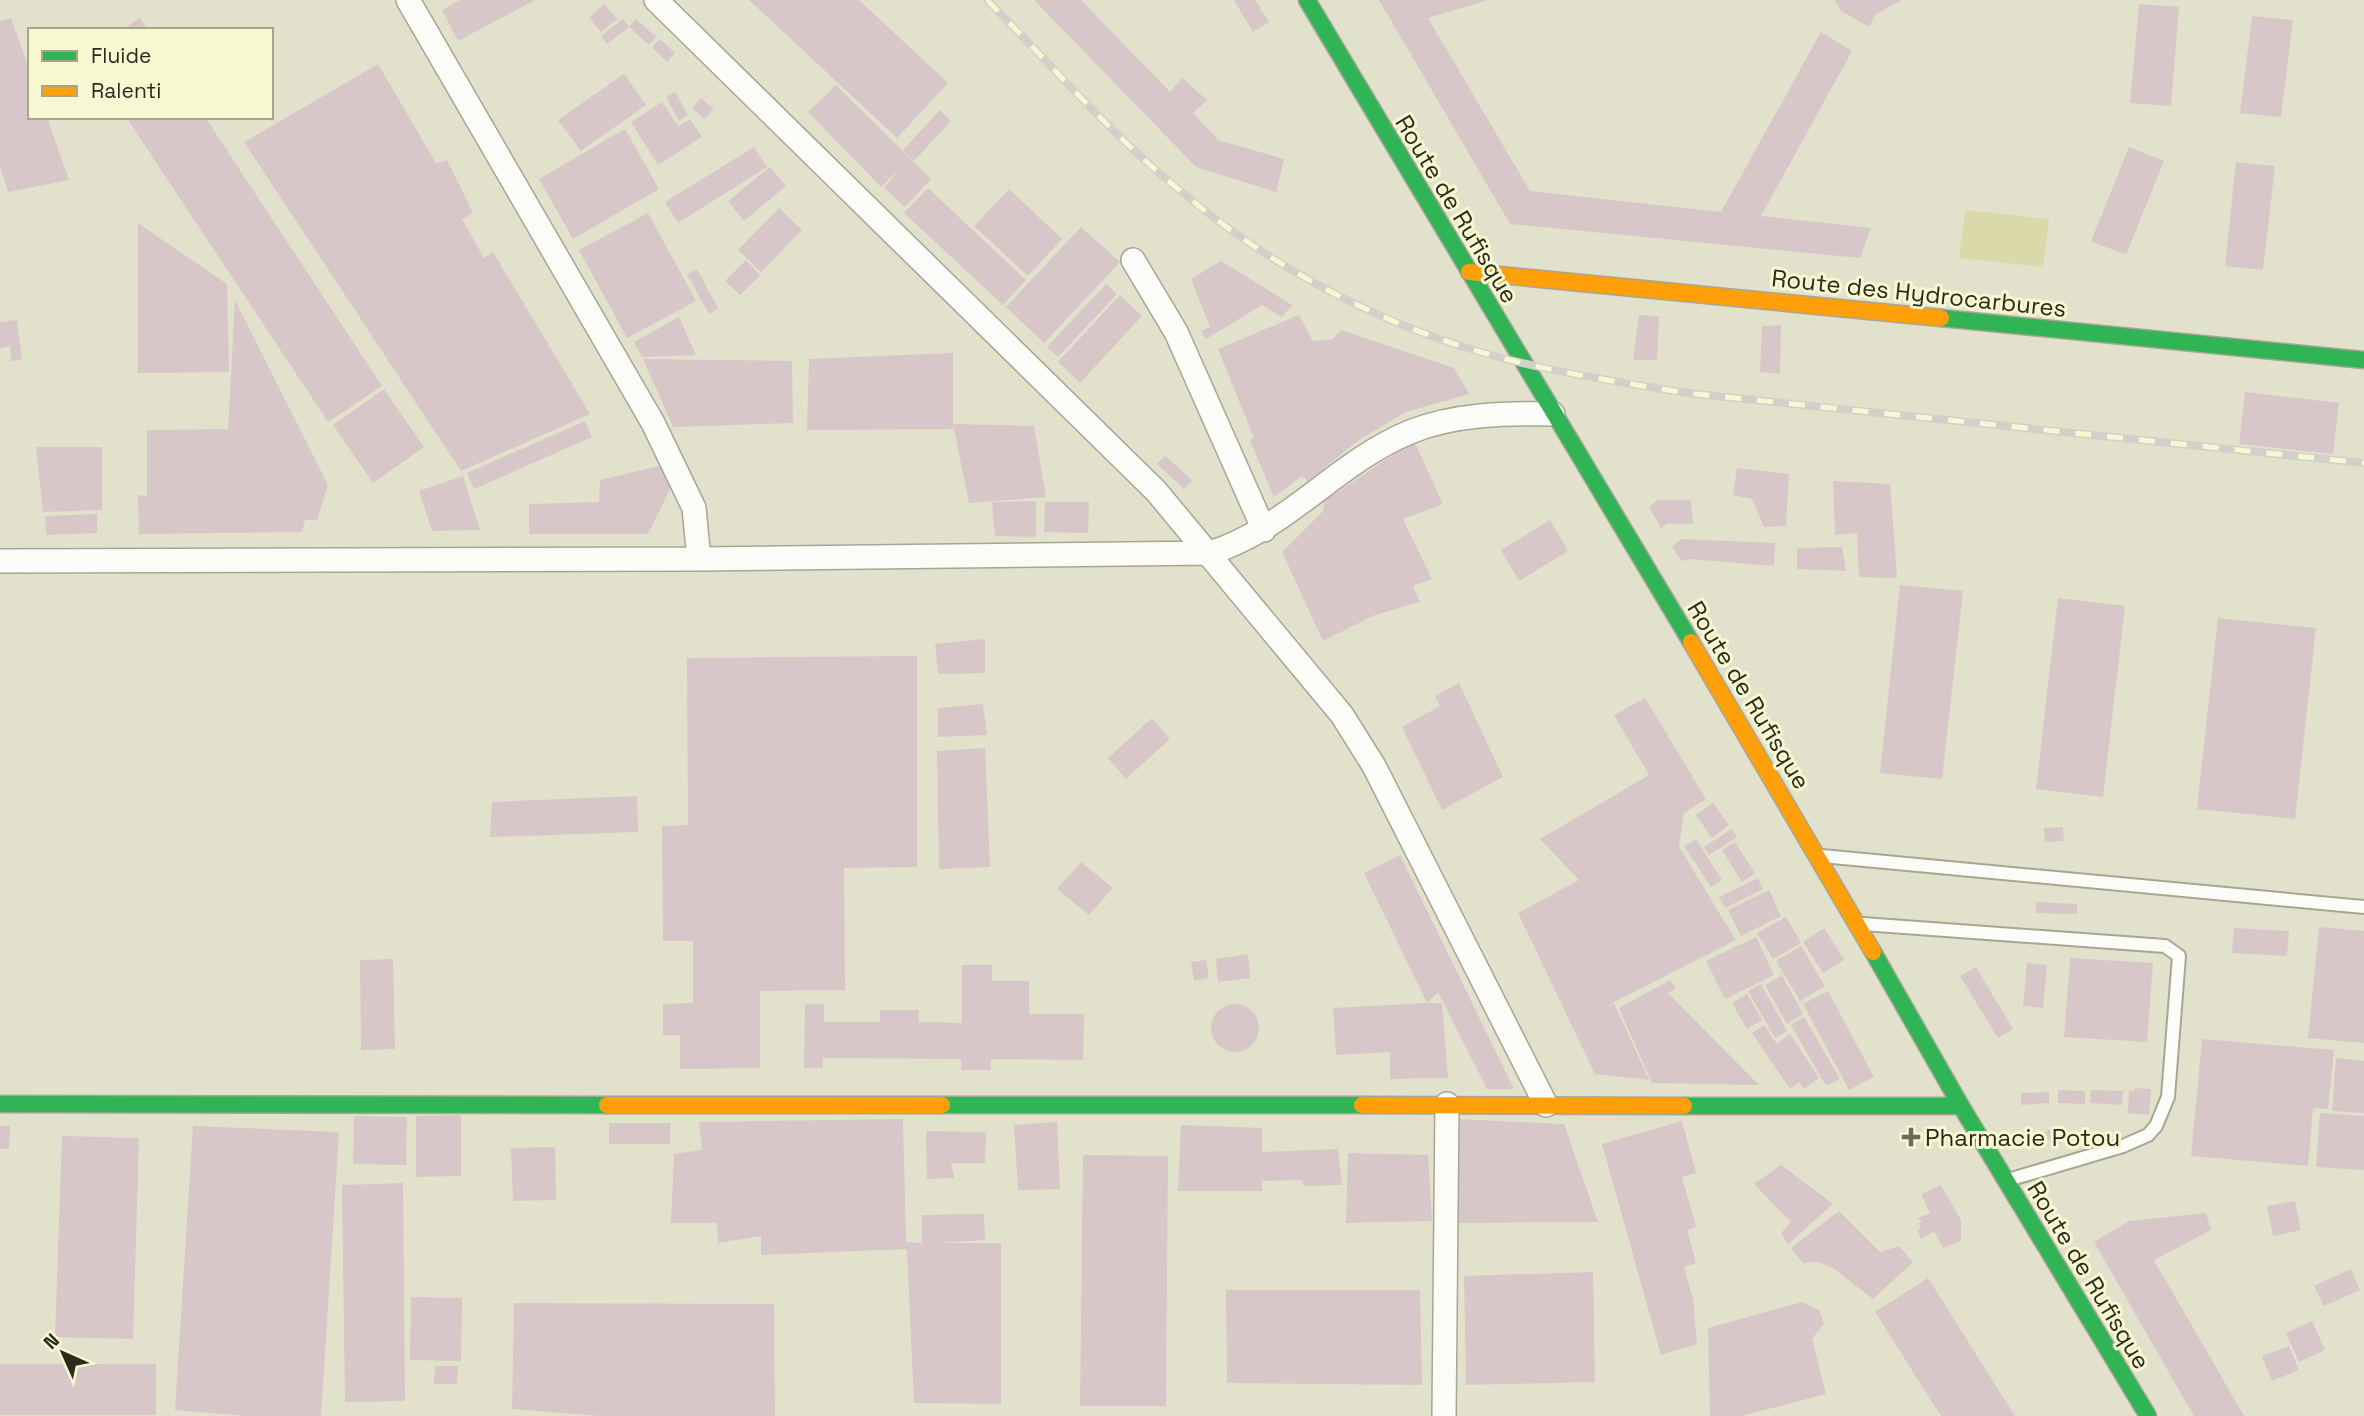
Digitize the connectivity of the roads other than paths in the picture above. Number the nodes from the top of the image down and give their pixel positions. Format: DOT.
graph roads {
  1 [pos="408,0"];
  2 [pos="656,0"];
  3 [pos="1307,0"];
  4 [pos="1133,260"];
  5 [pos="1469,272"];
  6 [pos="2364,360"];
  7 [pos="1553,414"];
  8 [pos="1264,530"];
  9 [pos="1210,553"];
  10 [pos="699,559"];
  11 [pos="0,561"];
  12 [pos="1818,855"];
  13 [pos="2364,907"];
  14 [pos="1856,924"];
  15 [pos="0,1104"];
  16 [pos="1447,1104"];
  17 [pos="1546,1105"];
  18 [pos="1961,1106"];
  19 [pos="2006,1181"];
  20 [pos="1444,1416"];
  21 [pos="2148,1416"];
  1 -- 10 [label="street"];
  2 -- 9 [label="street"];
  3 -- 5 [label="street, Route de Rufisque"];
  4 -- 8 [label="street"];
  5 -- 6 [label="street, Route des Hydrocarbures"];
  5 -- 7 [label="street, Route de Rufisque"];
  7 -- 8 [label="street"];
  7 -- 12 [label="street, Route de Rufisque"];
  8 -- 9 [label="street"];
  9 -- 10 [label="street"];
  9 -- 17 [label="street"];
  10 -- 11 [label="street"];
  12 -- 13 [label="lane"];
  12 -- 14 [label="street, Route de Rufisque"];
  14 -- 18 [label="street, Route de Rufisque"];
  14 -- 19 [label="lane"];
  15 -- 16 [label="street"];
  16 -- 17 [label="street"];
  16 -- 20 [label="street"];
  17 -- 18 [label="street"];
  18 -- 19 [label="street, Route de Rufisque"];
  19 -- 21 [label="street, Route de Rufisque"];
}
